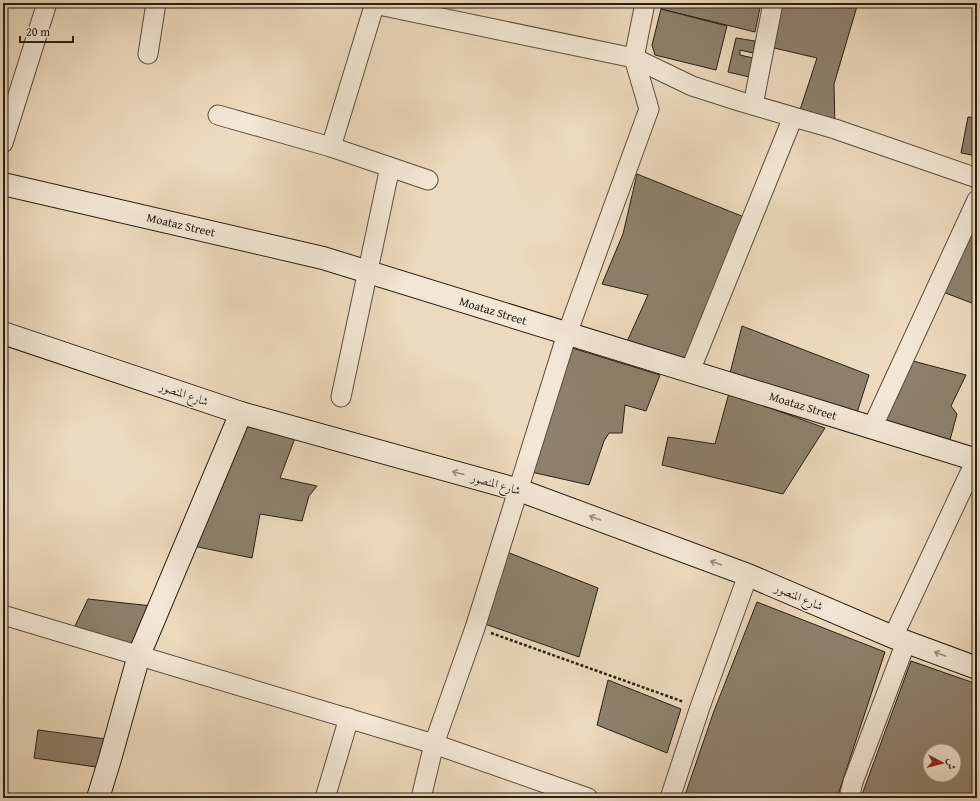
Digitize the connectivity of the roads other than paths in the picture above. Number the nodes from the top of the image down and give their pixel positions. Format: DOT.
graph roads {
  1 [pos="47,3"];
  2 [pos="156,3"];
  3 [pos="645,3"];
  4 [pos="773,3"];
  5 [pos="374,4"];
  6 [pos="148,54"];
  7 [pos="634,58"];
  8 [pos="753,105"];
  9 [pos="218,115"];
  10 [pos="793,116"];
  11 [pos="3,143"];
  12 [pos="331,147"];
  13 [pos="390,167"];
  14 [pos="977,178"];
  15 [pos="428,180"];
  16 [pos="3,184"];
  17 [pos="977,200"];
  18 [pos="367,272"];
  19 [pos="3,333"];
  20 [pos="568,334"];
  21 [pos="690,371"];
  22 [pos="341,397"];
  23 [pos="241,413"];
  24 [pos="872,428"];
  25 [pos="977,460"];
  26 [pos="519,490"];
  27 [pos="748,575"];
  28 [pos="3,616"];
  29 [pos="900,640"];
  30 [pos="139,655"];
  31 [pos="977,668"];
  32 [pos="349,718"];
  33 [pos="434,744"];
  34 [pos="98,798"];
  35 [pos="325,798"];
  36 [pos="421,798"];
  37 [pos="588,798"];
  38 [pos="670,798"];
  39 [pos="849,798"];
  1 -- 11 [label="street"];
  2 -- 6 [label="street"];
  3 -- 7 [label="street"];
  4 -- 8 [label="street"];
  5 -- 7 [label="street"];
  5 -- 12 [label="street"];
  7 -- 8 [label="street"];
  7 -- 20 [label="street"];
  8 -- 10 [label="street"];
  9 -- 12 [label="street"];
  10 -- 14 [label="street"];
  10 -- 21 [label="street"];
  12 -- 13 [label="street"];
  13 -- 15 [label="street"];
  13 -- 18 [label="street"];
  16 -- 18 [label="street, Moataz Street"];
  17 -- 24 [label="street"];
  18 -- 20 [label="street, Moataz Street"];
  18 -- 22 [label="street"];
  19 -- 23 [label="street, شارع المنصور"];
  20 -- 21 [label="street, Moataz Street"];
  20 -- 26 [label="street"];
  21 -- 24 [label="street, Moataz Street"];
  26 -- 23 [label="street, شارع المنصور, one-way"];
  23 -- 30 [label="street"];
  24 -- 25 [label="street, Moataz Street"];
  25 -- 29 [label="street"];
  27 -- 26 [label="street, شارع المنصور, one-way"];
  26 -- 33 [label="street"];
  27 -- 29 [label="street, شارع المنصور"];
  27 -- 38 [label="street"];
  28 -- 30 [label="street"];
  31 -- 29 [label="street, شارع المنصور, one-way"];
  29 -- 39 [label="street"];
  30 -- 32 [label="street"];
  30 -- 34 [label="street"];
  32 -- 33 [label="street"];
  32 -- 35 [label="street"];
  33 -- 36 [label="street"];
  33 -- 37 [label="street"];
}
